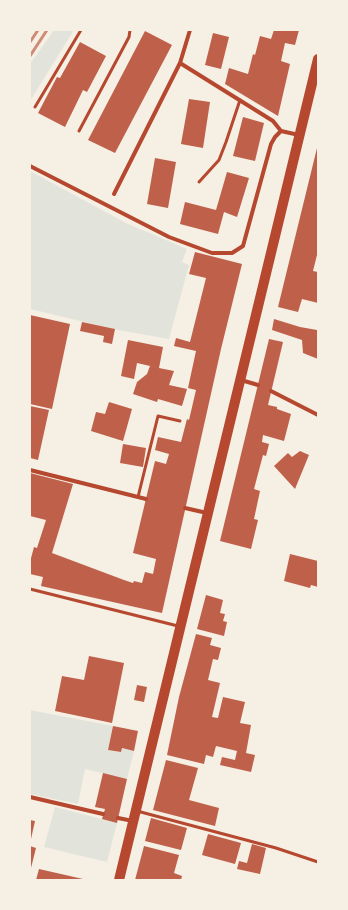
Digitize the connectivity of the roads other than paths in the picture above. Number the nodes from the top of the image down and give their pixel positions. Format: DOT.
graph roads {
  1 [pos="81,30"];
  2 [pos="130,30"];
  3 [pos="190,30"];
  4 [pos="318,59"];
  5 [pos="180,63"];
  6 [pos="240,100"];
  7 [pos="35,107"];
  8 [pos="79,131"];
  9 [pos="281,131"];
  10 [pos="299,135"];
  11 [pos="30,166"];
  12 [pos="199,182"];
  13 [pos="114,194"];
  14 [pos="241,380"];
  15 [pos="258,385"];
  16 [pos="271,391"];
  17 [pos="318,415"];
  18 [pos="180,421"];
  19 [pos="30,470"];
  20 [pos="138,497"];
  21 [pos="146,499"];
  22 [pos="186,508"];
  23 [pos="208,514"];
  24 [pos="30,589"];
  25 [pos="180,626"];
  26 [pos="30,798"];
  27 [pos="137,810"];
  28 [pos="103,814"];
  29 [pos="118,818"];
  30 [pos="134,821"];
  31 [pos="318,862"];
  32 [pos="119,880"];
  1 -- 7 [label="lane"];
  2 -- 8 [label="lane"];
  3 -- 5 [label="street"];
  4 -- 10 [label="main road"];
  5 -- 6 [label="street"];
  5 -- 13 [label="street"];
  6 -- 9 [label="street"];
  6 -- 12 [label="lane"];
  9 -- 10 [label="street"];
  9 -- 11 [label="street"];
  10 -- 14 [label="main road"];
  14 -- 15 [label="street"];
  14 -- 23 [label="main road"];
  16 -- 17 [label="street"];
  18 -- 20 [label="lane"];
  19 -- 20 [label="street"];
  20 -- 21 [label="street"];
  22 -- 23 [label="street"];
  23 -- 25 [label="main road"];
  24 -- 25 [label="lane"];
  25 -- 27 [label="main road"];
  26 -- 28 [label="street"];
  27 -- 30 [label="main road"];
  27 -- 31 [label="lane"];
  29 -- 30 [label="street"];
  30 -- 32 [label="main road"];
}
